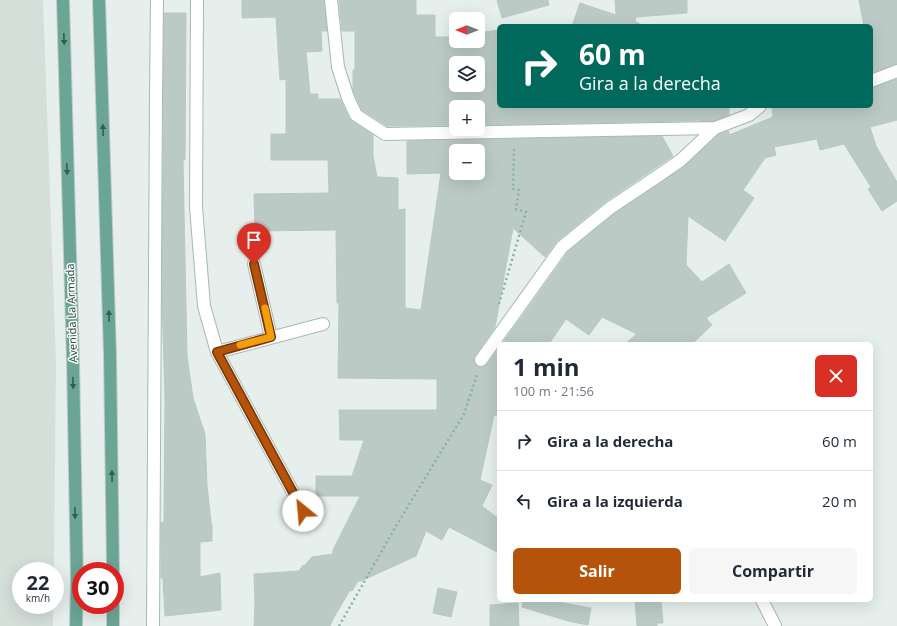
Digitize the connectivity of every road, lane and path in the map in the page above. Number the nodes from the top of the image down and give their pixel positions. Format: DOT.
graph roads {
  1 [pos="63,0"];
  2 [pos="99,0"];
  3 [pos="157,0"];
  4 [pos="197,0"];
  5 [pos="331,0"];
  6 [pos="897,71"];
  7 [pos="873,80"];
  8 [pos="758,108"];
  9 [pos="715,128"];
  10 [pos="514,132"];
  11 [pos="254,264"];
  12 [pos="497,310"];
  13 [pos="323,324"];
  14 [pos="271,337"];
  15 [pos="217,352"];
  16 [pos="481,360"];
  17 [pos="303,511"];
  18 [pos="113,562"];
  19 [pos="763,602"];
  20 [pos="113,614"];
  21 [pos="76,626"];
  22 [pos="114,626"];
  23 [pos="153,626"];
  24 [pos="339,626"];
  25 [pos="775,626"];
  1 -- 21 [label="main road, Avenida La Armada, one-way"];
  18 -- 2 [label="main road, one-way"];
  3 -- 23 [label="street"];
  4 -- 15 [label="street"];
  5 -- 10 [label="street"];
  6 -- 7 [label="street"];
  8 -- 9 [label="street"];
  9 -- 10 [label="street"];
  9 -- 16 [label="street"];
  10 -- 12 [label="path"];
  11 -- 14 [label="street"];
  13 -- 14 [label="street"];
  14 -- 15 [label="street"];
  15 -- 17 [label="street"];
  16 -- 24 [label="path"];
  19 -- 25 [label="street"];
  20 -- 22 [label="main road"];
}
